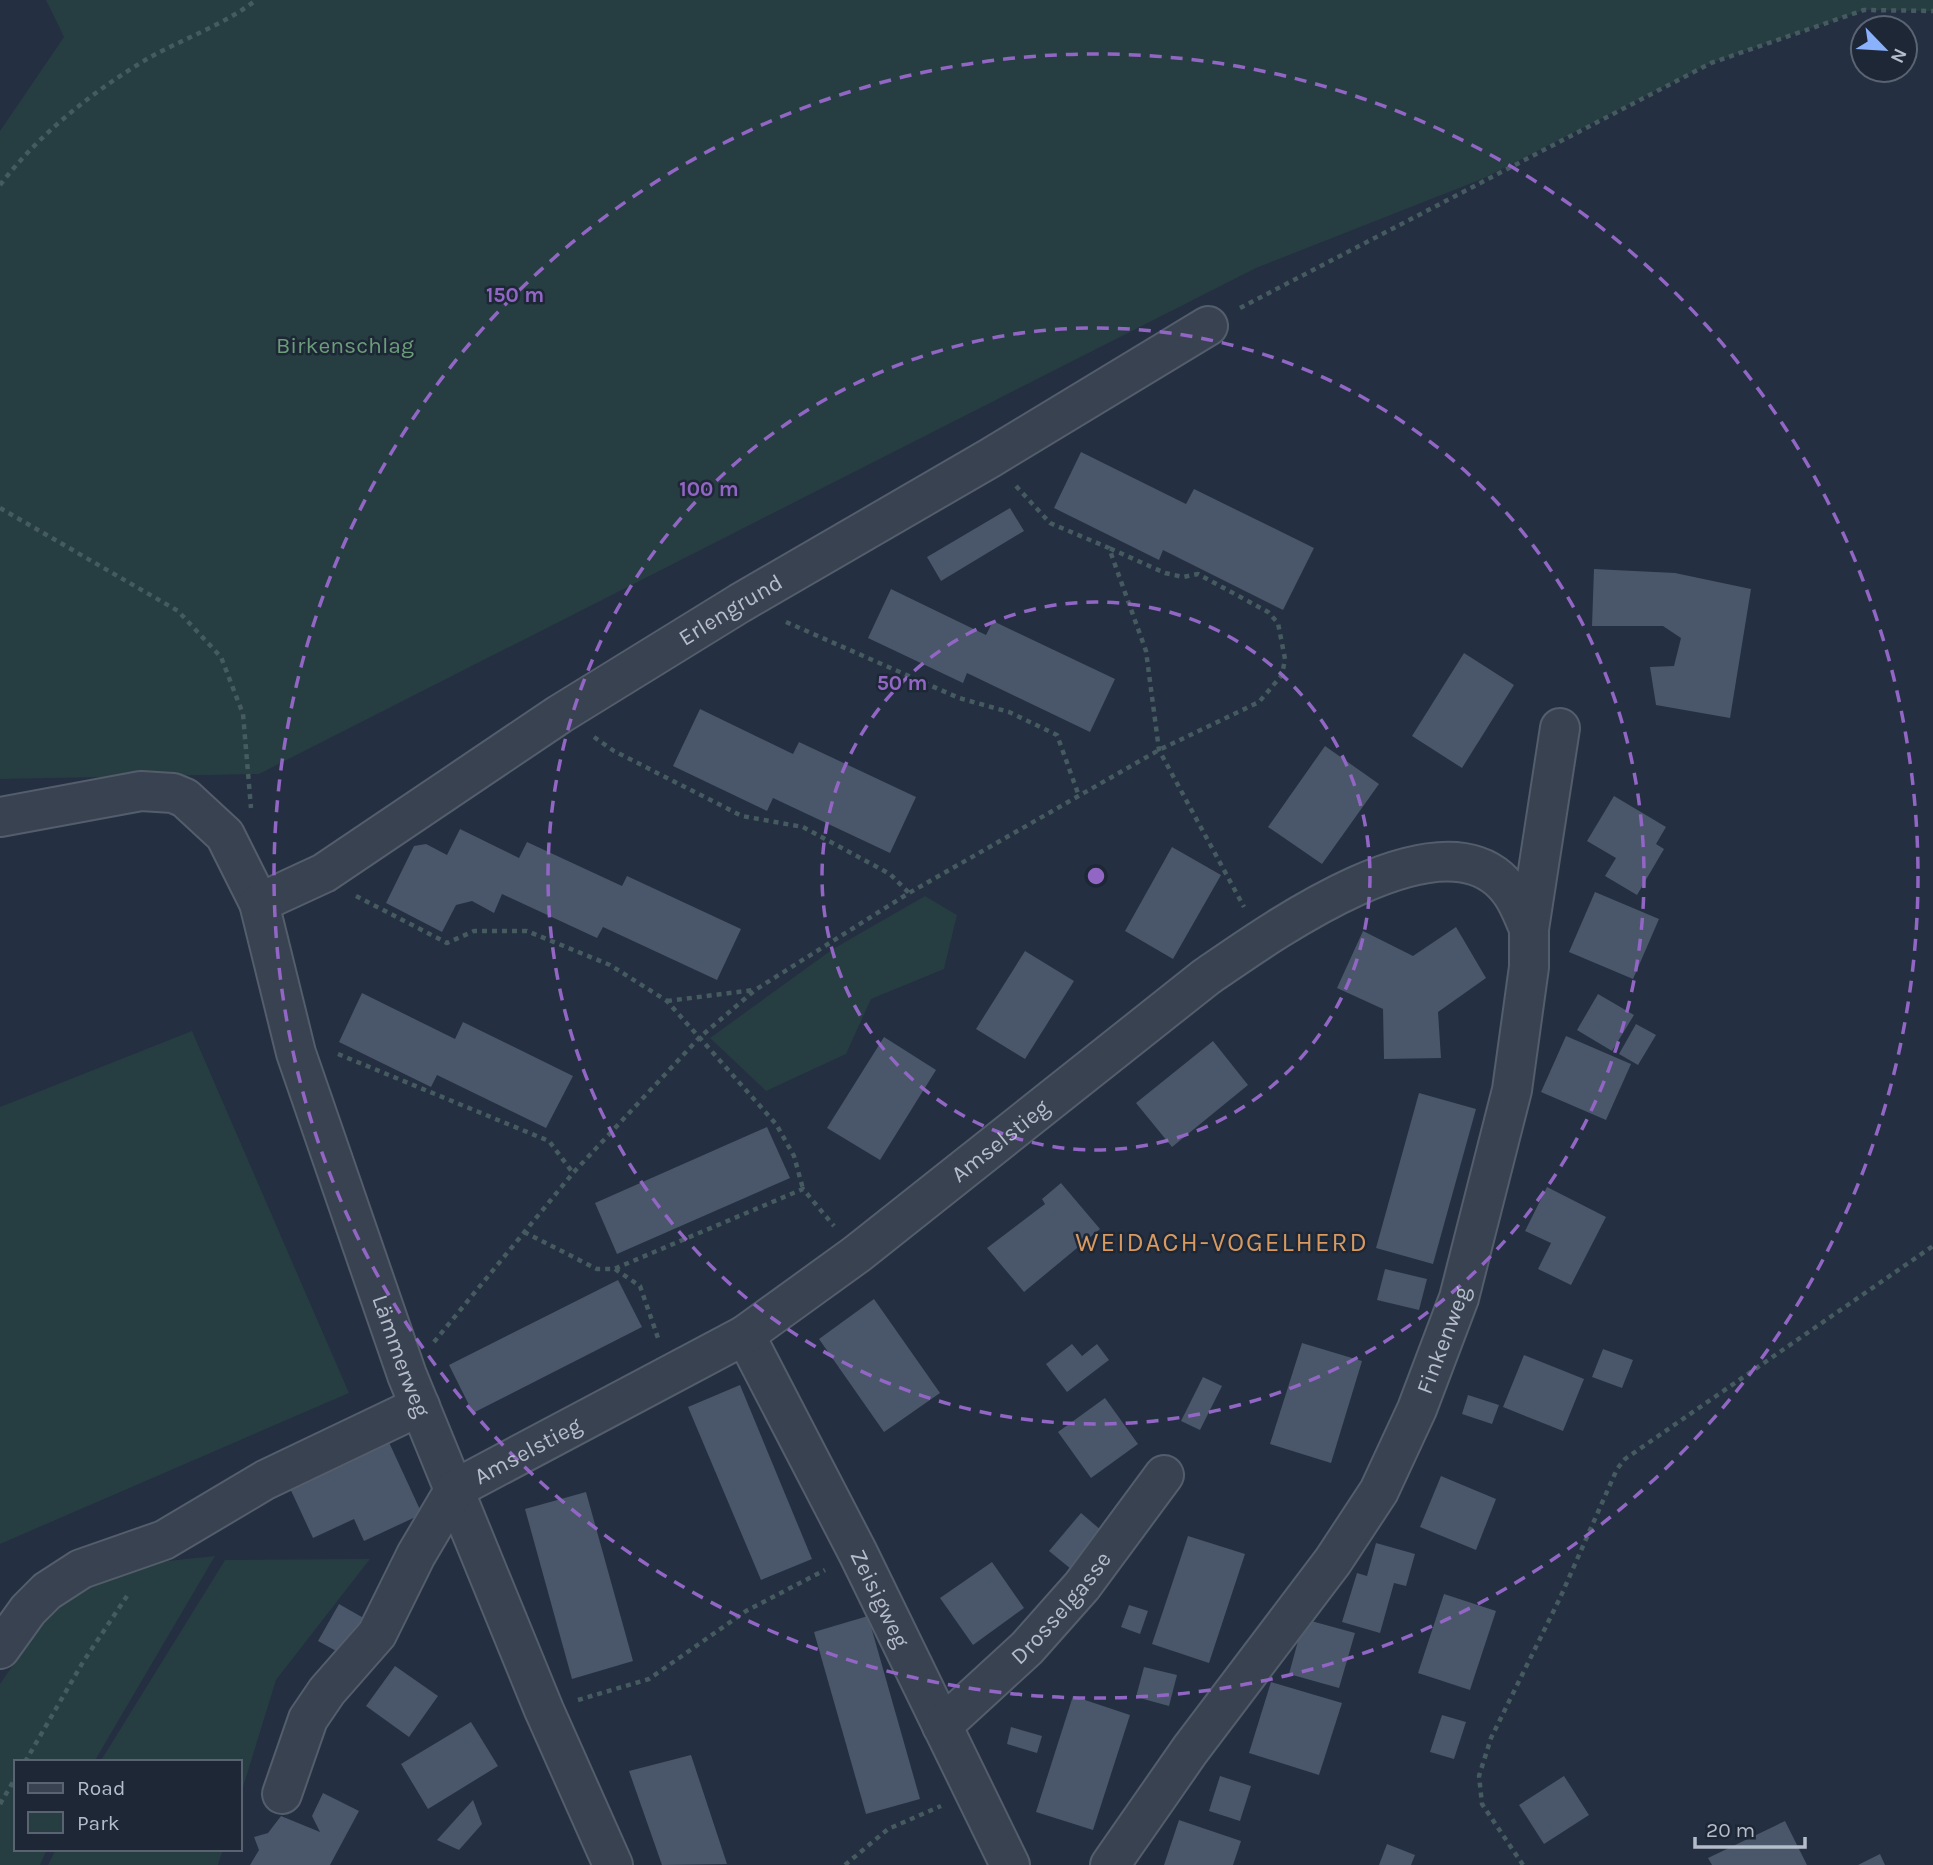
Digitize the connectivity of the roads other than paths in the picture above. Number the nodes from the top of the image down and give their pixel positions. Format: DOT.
graph roads {
  1 [pos="1208,326"];
  2 [pos="1560,728"];
  3 [pos="0,817"];
  4 [pos="259,903"];
  5 [pos="1529,929"];
  6 [pos="745,1335"];
  7 [pos="414,1391"];
  8 [pos="1164,1475"];
  9 [pos="455,1489"];
  10 [pos="0,1649"];
  11 [pos="942,1726"];
  12 [pos="282,1794"];
  13 [pos="613,1865"];
  14 [pos="1010,1865"];
  15 [pos="1110,1865"];
  1 -- 4 [label="street, Erlengrund"];
  2 -- 5 [label="street, Finkenweg"];
  3 -- 4 [label="street, Lämmerweg"];
  4 -- 7 [label="street, Lämmerweg"];
  5 -- 6 [label="street, Amselstieg"];
  5 -- 15 [label="street, Finkenweg"];
  6 -- 9 [label="street, Amselstieg"];
  6 -- 11 [label="street, Zeisigweg"];
  7 -- 9 [label="street, Lämmerweg"];
  7 -- 10 [label="street"];
  8 -- 11 [label="street, Drosselgasse"];
  9 -- 12 [label="street"];
  9 -- 13 [label="street, Lämmerweg"];
  11 -- 14 [label="street, Zeisigweg"];
}
